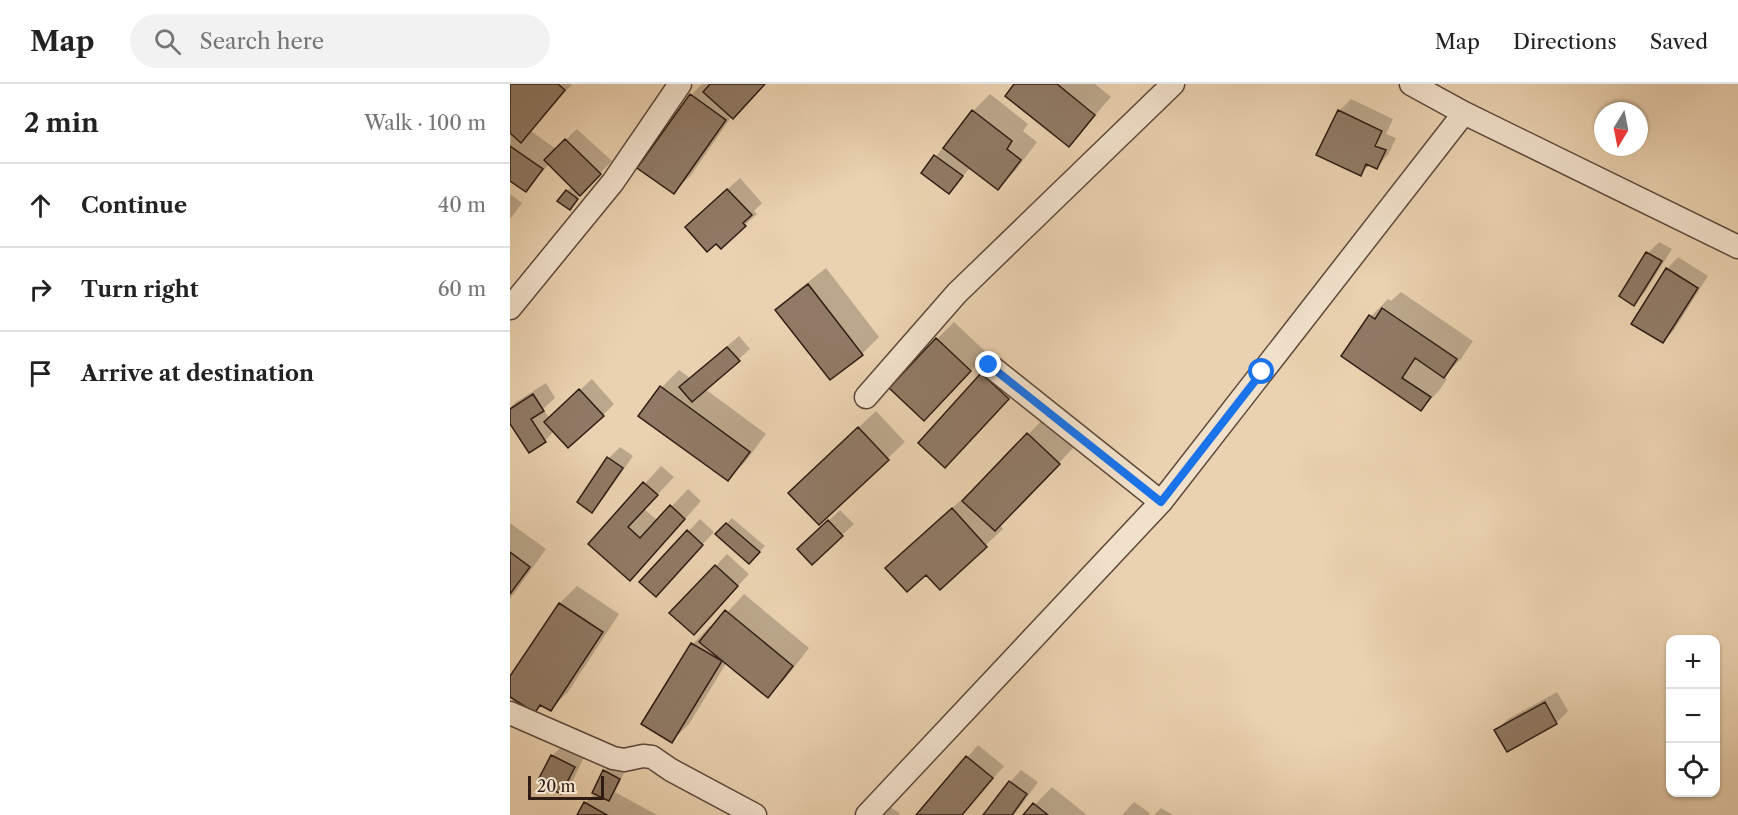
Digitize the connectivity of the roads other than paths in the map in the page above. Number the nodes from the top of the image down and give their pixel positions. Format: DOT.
graph roads {
  1 [pos="680,84"];
  2 [pos="1173,84"];
  3 [pos="1411,84"];
  4 [pos="1464,112"];
  5 [pos="1738,247"];
  6 [pos="510,308"];
  7 [pos="989,365"];
  8 [pos="866,397"];
  9 [pos="1161,502"];
  10 [pos="510,713"];
  11 [pos="755,815"];
  12 [pos="867,815"];
  1 -- 6 [label="street"];
  2 -- 8 [label="street"];
  3 -- 4 [label="street"];
  4 -- 5 [label="street"];
  4 -- 9 [label="street"];
  7 -- 9 [label="street"];
  9 -- 12 [label="street"];
  10 -- 11 [label="street"];
}
